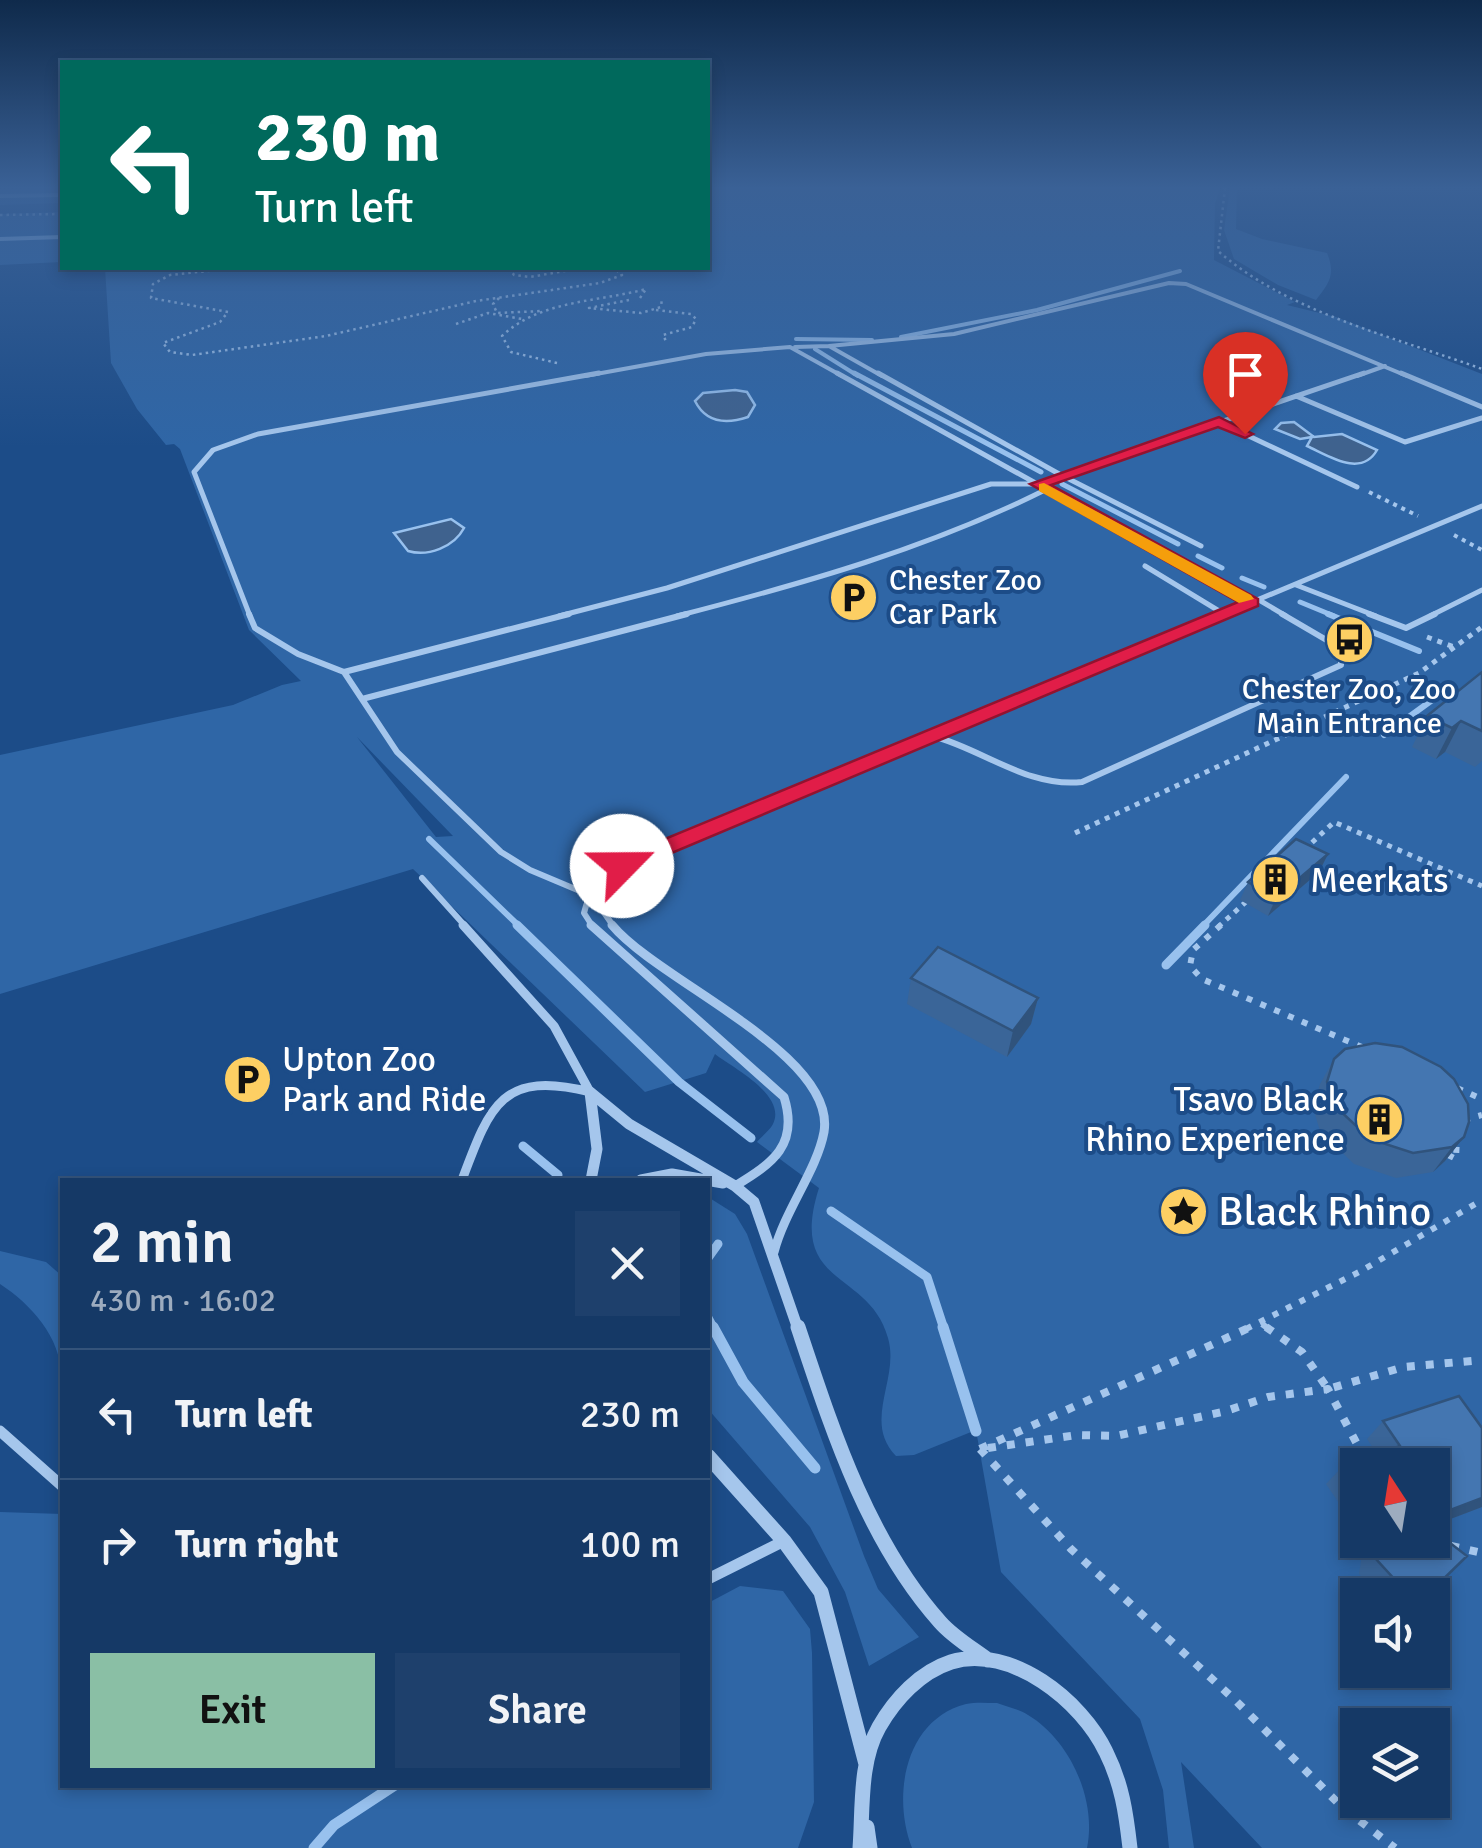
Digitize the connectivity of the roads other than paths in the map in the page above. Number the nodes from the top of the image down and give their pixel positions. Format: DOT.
graph roads {
  1 [pos="829,346"];
  2 [pos="790,347"];
  3 [pos="1384,366"];
  4 [pos="1296,396"];
  5 [pos="1482,407"];
  6 [pos="1482,418"];
  7 [pos="1219,422"];
  8 [pos="1061,475"];
  9 [pos="1038,484"];
  10 [pos="1358,487"];
  11 [pos="1047,489"];
  12 [pos="1482,506"];
  13 [pos="1201,546"];
  14 [pos="1145,566"];
  15 [pos="1296,585"];
  16 [pos="1482,590"];
  17 [pos="1256,601"];
  18 [pos="1224,614"];
  19 [pos="344,672"];
  20 [pos="362,700"];
  21 [pos="932,736"];
  22 [pos="422,878"];
  23 [pos="602,880"];
  24 [pos="587,894"];
  25 [pos="590,1092"];
  26 [pos="463,1178"];
  27 [pos="591,1178"];
  28 [pos="646,1178"];
  29 [pos="700,1178"];
  30 [pos="710,1180"];
  31 [pos="735,1186"];
  32 [pos="774,1253"];
  33 [pos="0,1431"];
  34 [pos="710,1458"];
  35 [pos="60,1484"];
  36 [pos="784,1541"];
  37 [pos="710,1578"];
  38 [pos="988,1660"];
  39 [pos="866,1765"];
  40 [pos="864,1811"];
  41 [pos="860,1848"];
  42 [pos="870,1848"];
  43 [pos="1130,1848"];
  1 -- 2 [label="lane"];
  1 -- 3 [label="lane"];
  1 -- 8 [label="lane"];
  2 -- 9 [label="lane"];
  2 -- 19 [label="lane"];
  3 -- 4 [label="lane"];
  3 -- 5 [label="lane"];
  4 -- 6 [label="lane"];
  4 -- 7 [label="lane"];
  7 -- 8 [label="lane"];
  7 -- 10 [label="lane"];
  8 -- 9 [label="lane"];
  8 -- 13 [label="lane"];
  9 -- 11 [label="lane"];
  9 -- 19 [label="lane"];
  11 -- 17 [label="lane"];
  11 -- 20 [label="lane"];
  12 -- 15 [label="lane"];
  14 -- 18 [label="lane"];
  15 -- 16 [label="lane"];
  15 -- 17 [label="lane"];
  17 -- 18 [label="lane"];
  17 -- 21 [label="lane"];
  18 -- 21 [label="lane"];
  19 -- 20 [label="lane"];
  20 -- 24 [label="lane"];
  21 -- 23 [label="lane"];
  22 -- 25 [label="lane"];
  23 -- 24 [label="lane"];
  23 -- 32 [label="lane"];
  24 -- 31 [label="lane"];
  25 -- 26 [label="lane"];
  25 -- 27 [label="street"];
  25 -- 31 [label="street"];
  28 -- 29 [label="street"];
  30 -- 31 [label="street"];
  31 -- 32 [label="street"];
  32 -- 38 [label="street"];
  33 -- 35 [label="lane"];
  34 -- 36 [label="street"];
  36 -- 37 [label="lane"];
  36 -- 39 [label="street"];
  38 -- 39 [label="street"];
  38 -- 43 [label="street"];
  39 -- 40 [label="street"];
  40 -- 41 [label="street"];
  40 -- 42 [label="street"];
}
